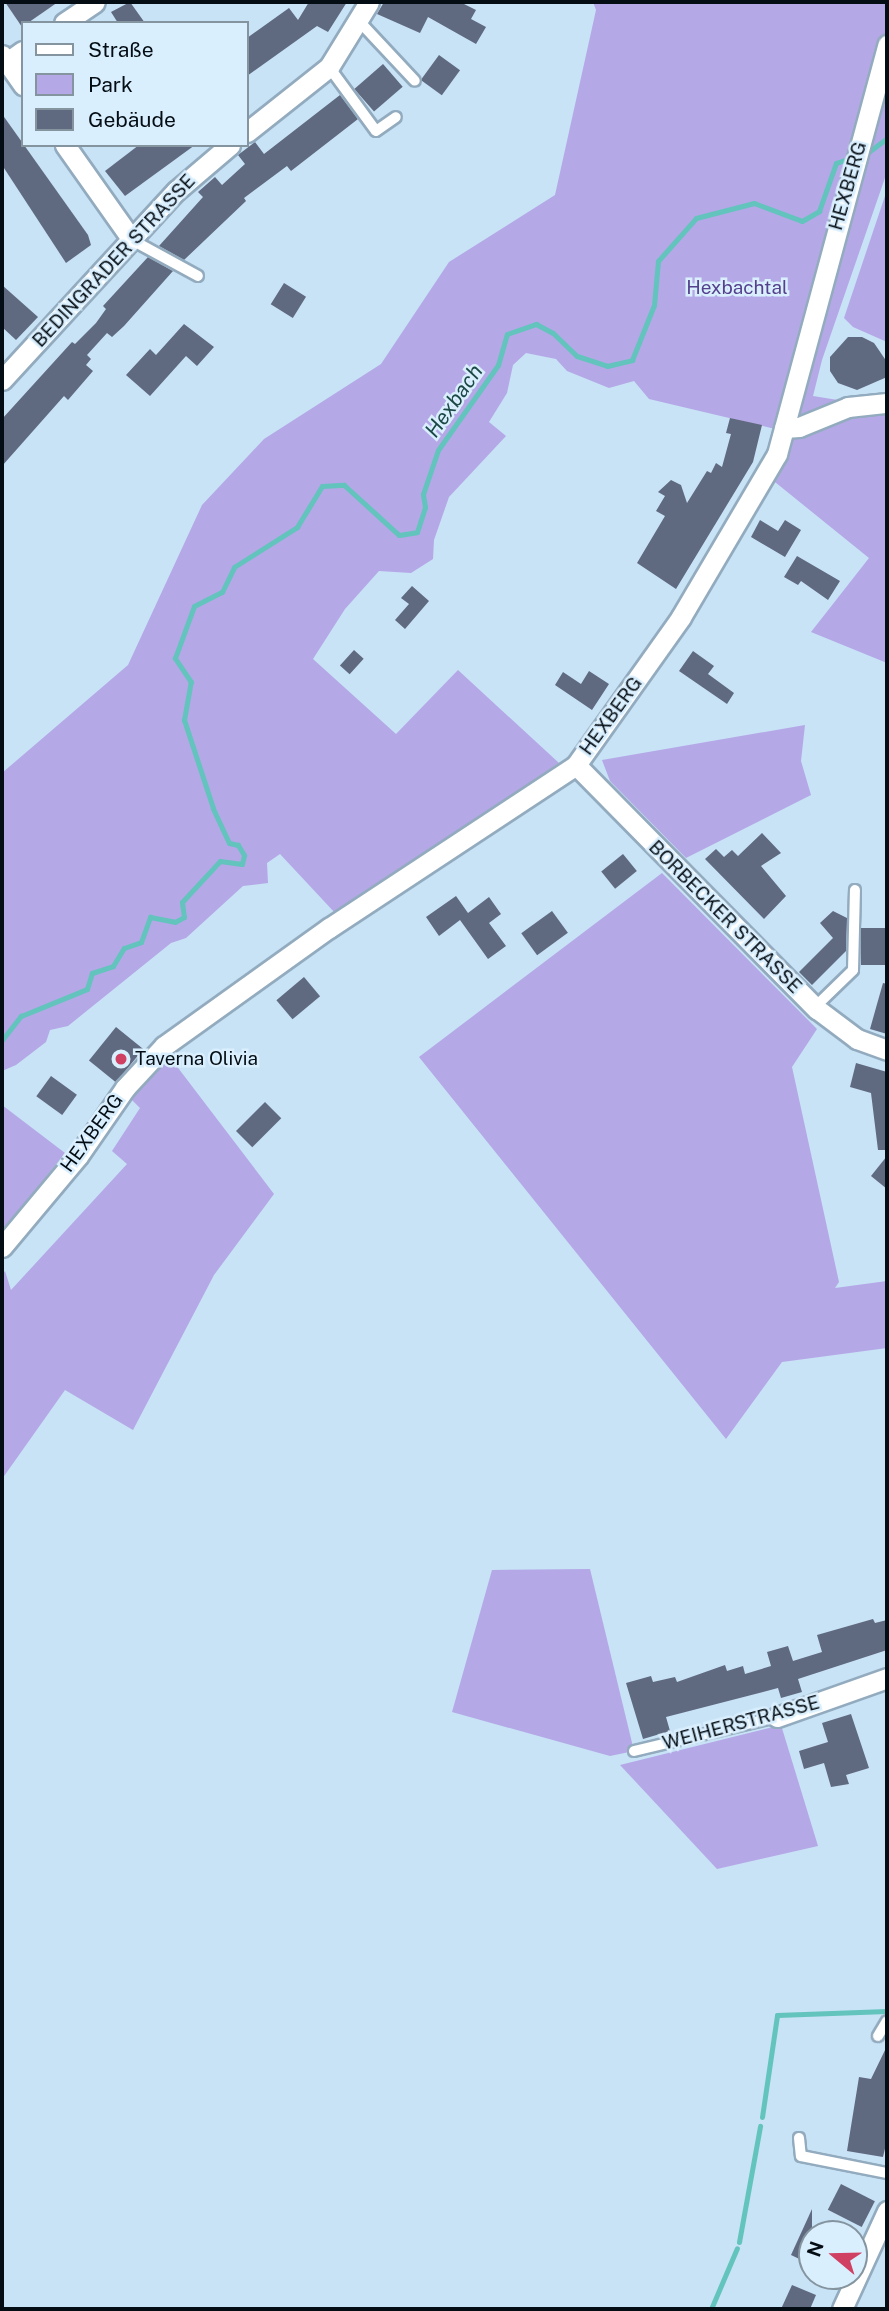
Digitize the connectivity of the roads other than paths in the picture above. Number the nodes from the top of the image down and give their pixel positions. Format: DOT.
graph roads {
  1 [pos="94,2"];
  2 [pos="369,2"];
  3 [pos="358,20"];
  4 [pos="67,21"];
  5 [pos="887,45"];
  6 [pos="10,56"];
  7 [pos="330,67"];
  8 [pos="415,80"];
  9 [pos="21,81"];
  10 [pos="396,117"];
  11 [pos="248,131"];
  12 [pos="66,147"];
  13 [pos="228,147"];
  14 [pos="132,240"];
  15 [pos="198,276"];
  16 [pos="2,380"];
  17 [pos="887,403"];
  18 [pos="784,428"];
  19 [pos="576,765"];
  20 [pos="855,890"];
  21 [pos="815,1007"];
  22 [pos="887,1050"];
  23 [pos="2,1247"];
  24 [pos="887,1678"];
  25 [pos="777,1717"];
  26 [pos="634,1751"];
  27 [pos="887,2021"];
  28 [pos="878,2036"];
  29 [pos="799,2138"];
  30 [pos="887,2173"];
  31 [pos="887,2211"];
  32 [pos="847,2307"];
  1 -- 4 [label="street"];
  2 -- 3 [label="street"];
  3 -- 7 [label="street"];
  3 -- 8 [label="lane"];
  5 -- 18 [label="street, HEXBERG"];
  6 -- 9 [label="street"];
  7 -- 10 [label="lane"];
  7 -- 11 [label="street"];
  12 -- 14 [label="street"];
  13 -- 14 [label="street, BEDINGRADER STRASSE"];
  14 -- 15 [label="lane"];
  14 -- 16 [label="street, BEDINGRADER STRASSE"];
  17 -- 18 [label="street"];
  18 -- 19 [label="street, HEXBERG"];
  19 -- 21 [label="street, BORBECKER STRASSE"];
  19 -- 23 [label="street, HEXBERG"];
  20 -- 21 [label="lane"];
  21 -- 22 [label="street, BORBECKER STRASSE"];
  24 -- 25 [label="street, WEIHERSTRASSE"];
  25 -- 26 [label="lane, WEIHERSTRASSE"];
  27 -- 28 [label="lane"];
  29 -- 30 [label="lane"];
  31 -- 32 [label="street"];
}
